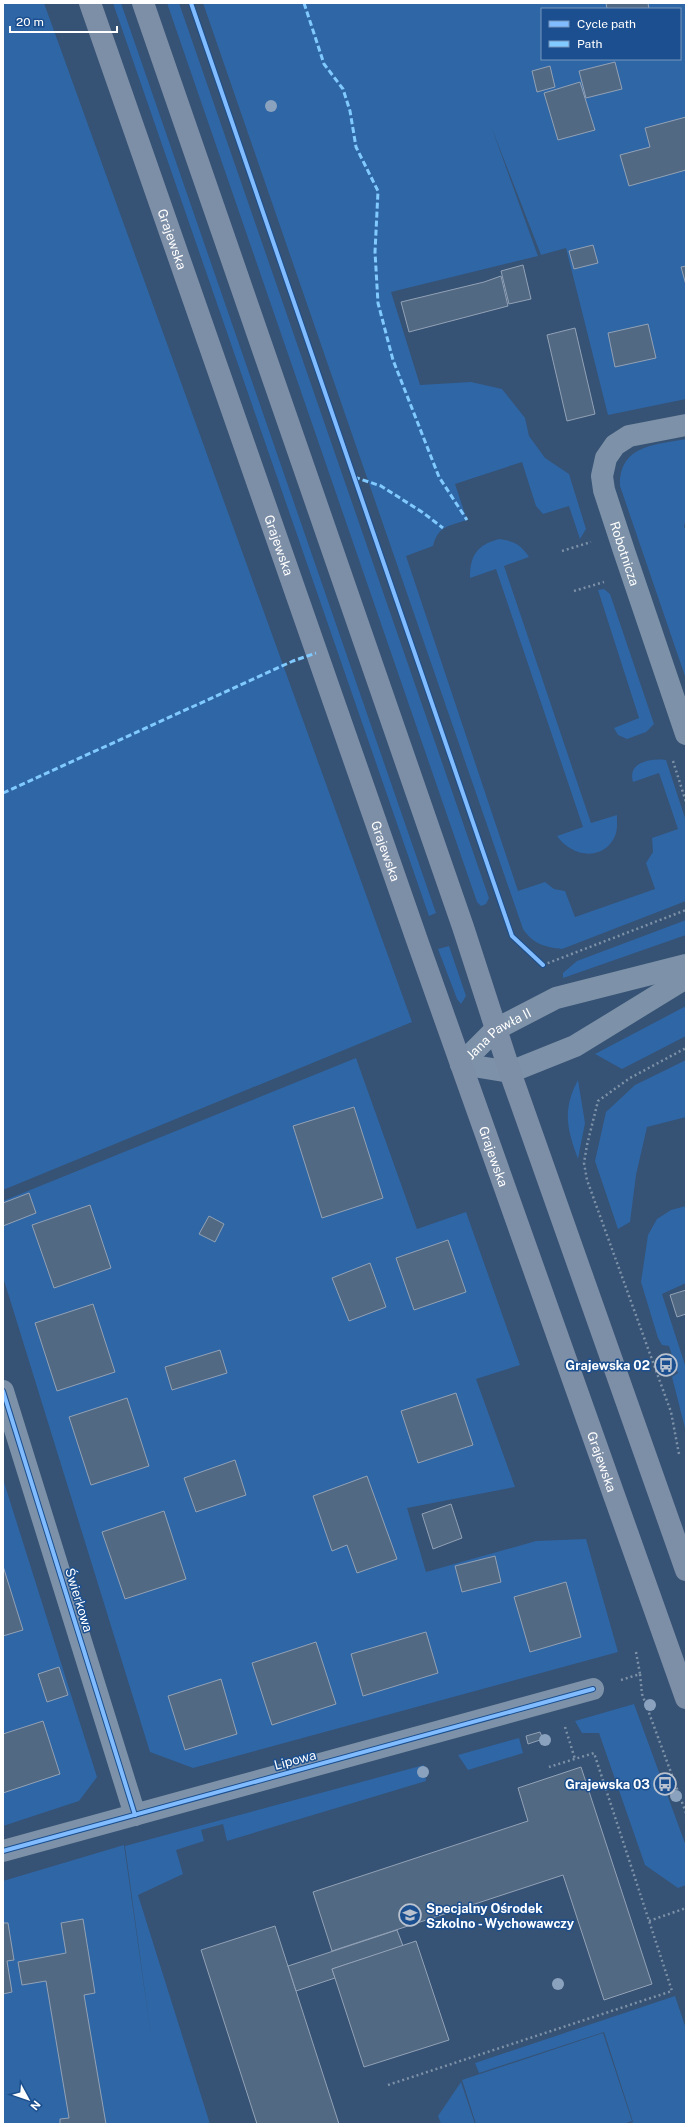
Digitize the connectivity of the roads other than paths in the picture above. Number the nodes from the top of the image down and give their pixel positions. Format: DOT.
graph roads {
  1 [pos="90,3"];
  2 [pos="143,3"];
  3 [pos="686,425"];
  4 [pos="686,734"];
  5 [pos="686,965"];
  6 [pos="686,978"];
  7 [pos="496,1029"];
  8 [pos="461,1064"];
  9 [pos="510,1072"];
  10 [pos="3,1391"];
  11 [pos="686,1570"];
  12 [pos="593,1689"];
  13 [pos="686,1698"];
  14 [pos="135,1815"];
  15 [pos="3,1851"];
  1 -- 8 [label="main road, Grajewska"];
  2 -- 7 [label="main road"];
  3 -- 4 [label="street, Robotnicza"];
  5 -- 7 [label="street, Jana Pawła II"];
  6 -- 9 [label="street"];
  7 -- 8 [label="street, Jana Pawła II"];
  7 -- 9 [label="main road"];
  8 -- 9 [label="street, Jana Pawła II"];
  8 -- 13 [label="main road, Grajewska"];
  9 -- 11 [label="main road"];
  10 -- 14 [label="street, Świerkowa"];
  12 -- 14 [label="street, Lipowa"];
  14 -- 15 [label="street, Lipowa"];
}
